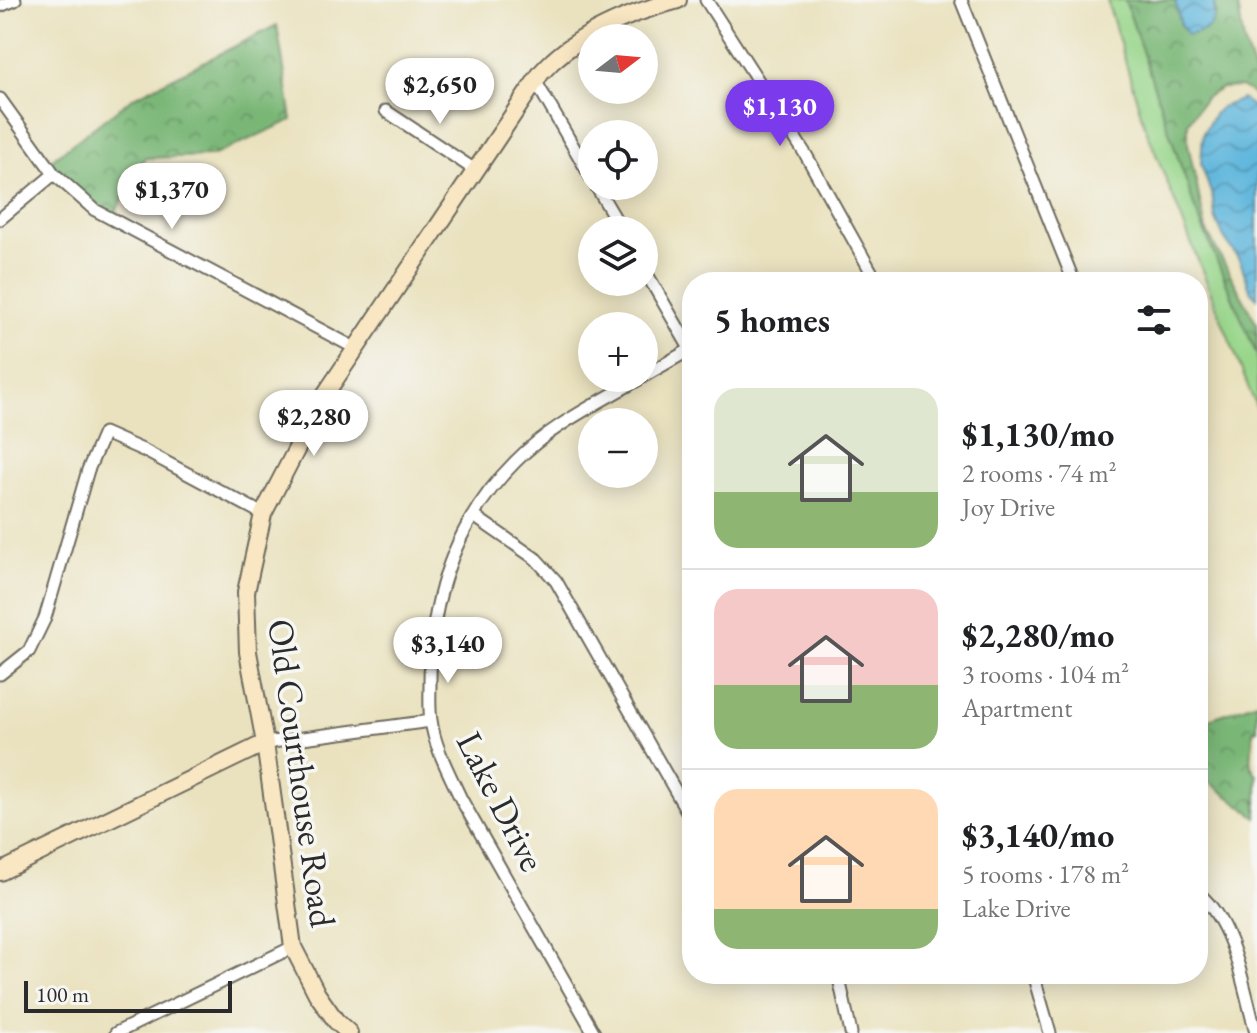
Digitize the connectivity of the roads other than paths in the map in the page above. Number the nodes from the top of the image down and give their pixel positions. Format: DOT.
graph roads {
  1 [pos="15,0"];
  2 [pos="678,0"];
  3 [pos="706,0"];
  4 [pos="961,0"];
  5 [pos="0,6"];
  6 [pos="536,82"];
  7 [pos="0,99"];
  8 [pos="386,111"];
  9 [pos="578,155"];
  10 [pos="475,170"];
  11 [pos="54,174"];
  12 [pos="0,219"];
  13 [pos="871,272"];
  14 [pos="1070,272"];
  15 [pos="658,293"];
  16 [pos="682,334"];
  17 [pos="355,348"];
  18 [pos="682,355"];
  19 [pos="658,369"];
  20 [pos="618,392"];
  21 [pos="263,514"];
  22 [pos="474,516"];
  23 [pos="0,674"];
  24 [pos="431,721"];
  25 [pos="265,743"];
  26 [pos="682,802"];
  27 [pos="0,872"];
  28 [pos="1208,903"];
  29 [pos="293,947"];
  30 [pos="840,984"];
  31 [pos="1036,984"];
  32 [pos="133,1029"];
  33 [pos="116,1033"];
  34 [pos="349,1033"];
  35 [pos="594,1033"];
  36 [pos="851,1033"];
  37 [pos="1050,1033"];
  38 [pos="1256,1033"];
  1 -- 5 [label="street"];
  2 -- 6 [label="street, Old Courthouse Road"];
  3 -- 13 [label="street"];
  4 -- 14 [label="street"];
  6 -- 9 [label="street"];
  6 -- 10 [label="street, Old Courthouse Road"];
  7 -- 11 [label="street"];
  8 -- 10 [label="street"];
  10 -- 17 [label="street, Old Courthouse Road"];
  11 -- 12 [label="street"];
  11 -- 17 [label="street"];
  15 -- 16 [label="street"];
  17 -- 21 [label="street, Old Courthouse Road"];
  18 -- 19 [label="street, Lake Drive"];
  20 -- 22 [label="street, Lake Drive"];
  21 -- 23 [label="street"];
  21 -- 25 [label="street, Old Courthouse Road"];
  22 -- 24 [label="street, Lake Drive"];
  22 -- 26 [label="street"];
  24 -- 25 [label="street"];
  24 -- 35 [label="street, Lake Drive"];
  25 -- 27 [label="street"];
  25 -- 29 [label="street, Old Courthouse Road"];
  28 -- 38 [label="street"];
  29 -- 32 [label="street"];
  29 -- 34 [label="street, Old Courthouse Road"];
  30 -- 36 [label="street"];
  31 -- 37 [label="street"];
  32 -- 33 [label="street"];
}
